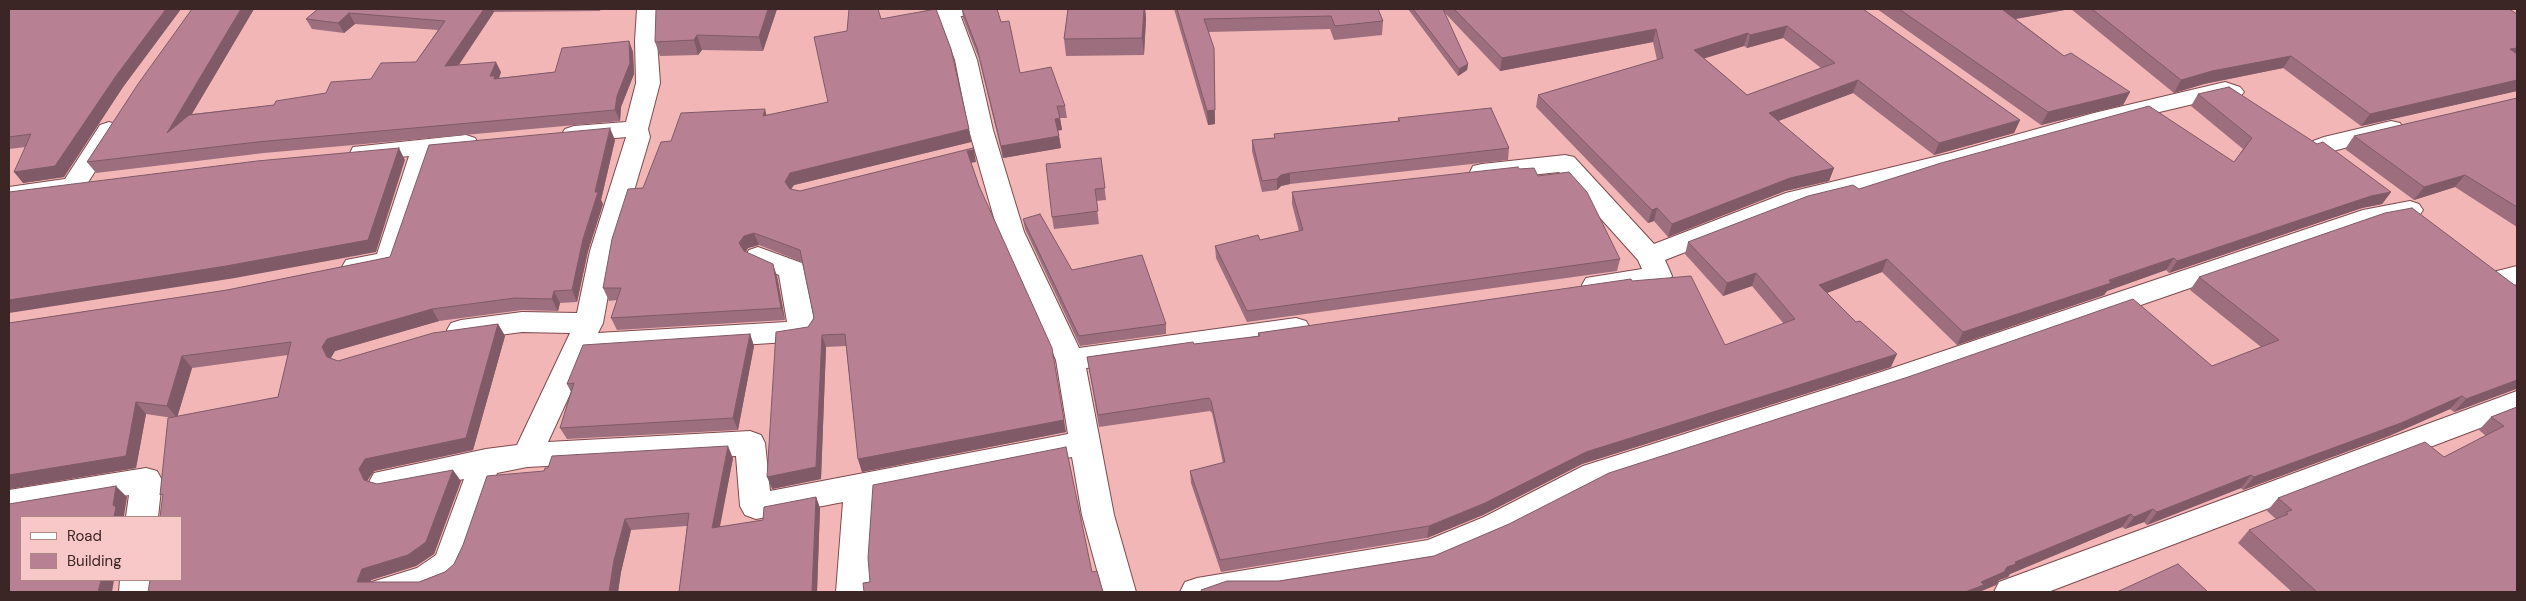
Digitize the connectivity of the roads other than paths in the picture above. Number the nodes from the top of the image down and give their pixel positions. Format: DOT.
graph roads {
  1 [pos="648,9"];
  2 [pos="944,9"];
  3 [pos="977,9"];
  4 [pos="2250,103"];
  5 [pos="123,109"];
  6 [pos="2012,119"];
  7 [pos="2410,124"];
  8 [pos="636,128"];
  9 [pos="550,136"];
  10 [pos="2037,136"];
  11 [pos="492,141"];
  12 [pos="424,147"];
  13 [pos="340,155"];
  14 [pos="2346,164"];
  15 [pos="1457,175"];
  16 [pos="102,183"];
  17 [pos="73,186"];
  18 [pos="2386,192"];
  19 [pos="9,196"];
  20 [pos="758,256"];
  21 [pos="1650,256"];
  22 [pos="330,272"];
  23 [pos="1570,289"];
  24 [pos="1325,324"];
  25 [pos="440,333"];
  26 [pos="584,334"];
  27 [pos="1070,360"];
  28 [pos="2517,402"];
  29 [pos="1085,442"];
  30 [pos="527,454"];
  31 [pos="486,461"];
  32 [pos="385,482"];
  33 [pos="860,486"];
  34 [pos="9,503"];
  35 [pos="142,516"];
  36 [pos="384,592"];
  37 [pos="852,592"];
  38 [pos="1120,592"];
  39 [pos="1197,592"];
  40 [pos="2011,592"];
  1 -- 8 [label="main road"];
  2 -- 3 [label="main road"];
  2 -- 27 [label="main road"];
  4 -- 10 [label="main road"];
  5 -- 17 [label="main road"];
  6 -- 10 [label="main road"];
  7 -- 14 [label="main road"];
  8 -- 9 [label="main road"];
  8 -- 26 [label="main road"];
  10 -- 21 [label="main road"];
  11 -- 12 [label="main road"];
  12 -- 13 [label="main road"];
  12 -- 22 [label="main road"];
  15 -- 21 [label="main road"];
  16 -- 17 [label="main road"];
  17 -- 19 [label="main road"];
  18 -- 39 [label="main road"];
  20 -- 26 [label="main road"];
  21 -- 23 [label="main road"];
  24 -- 27 [label="main road"];
  25 -- 26 [label="main road"];
  26 -- 30 [label="main road"];
  27 -- 29 [label="main road"];
  28 -- 40 [label="main road"];
  29 -- 33 [label="main road"];
  29 -- 38 [label="main road"];
  30 -- 31 [label="main road"];
  30 -- 33 [label="main road"];
  31 -- 32 [label="main road"];
  31 -- 36 [label="main road"];
  33 -- 37 [label="main road"];
  34 -- 35 [label="main road"];
}
